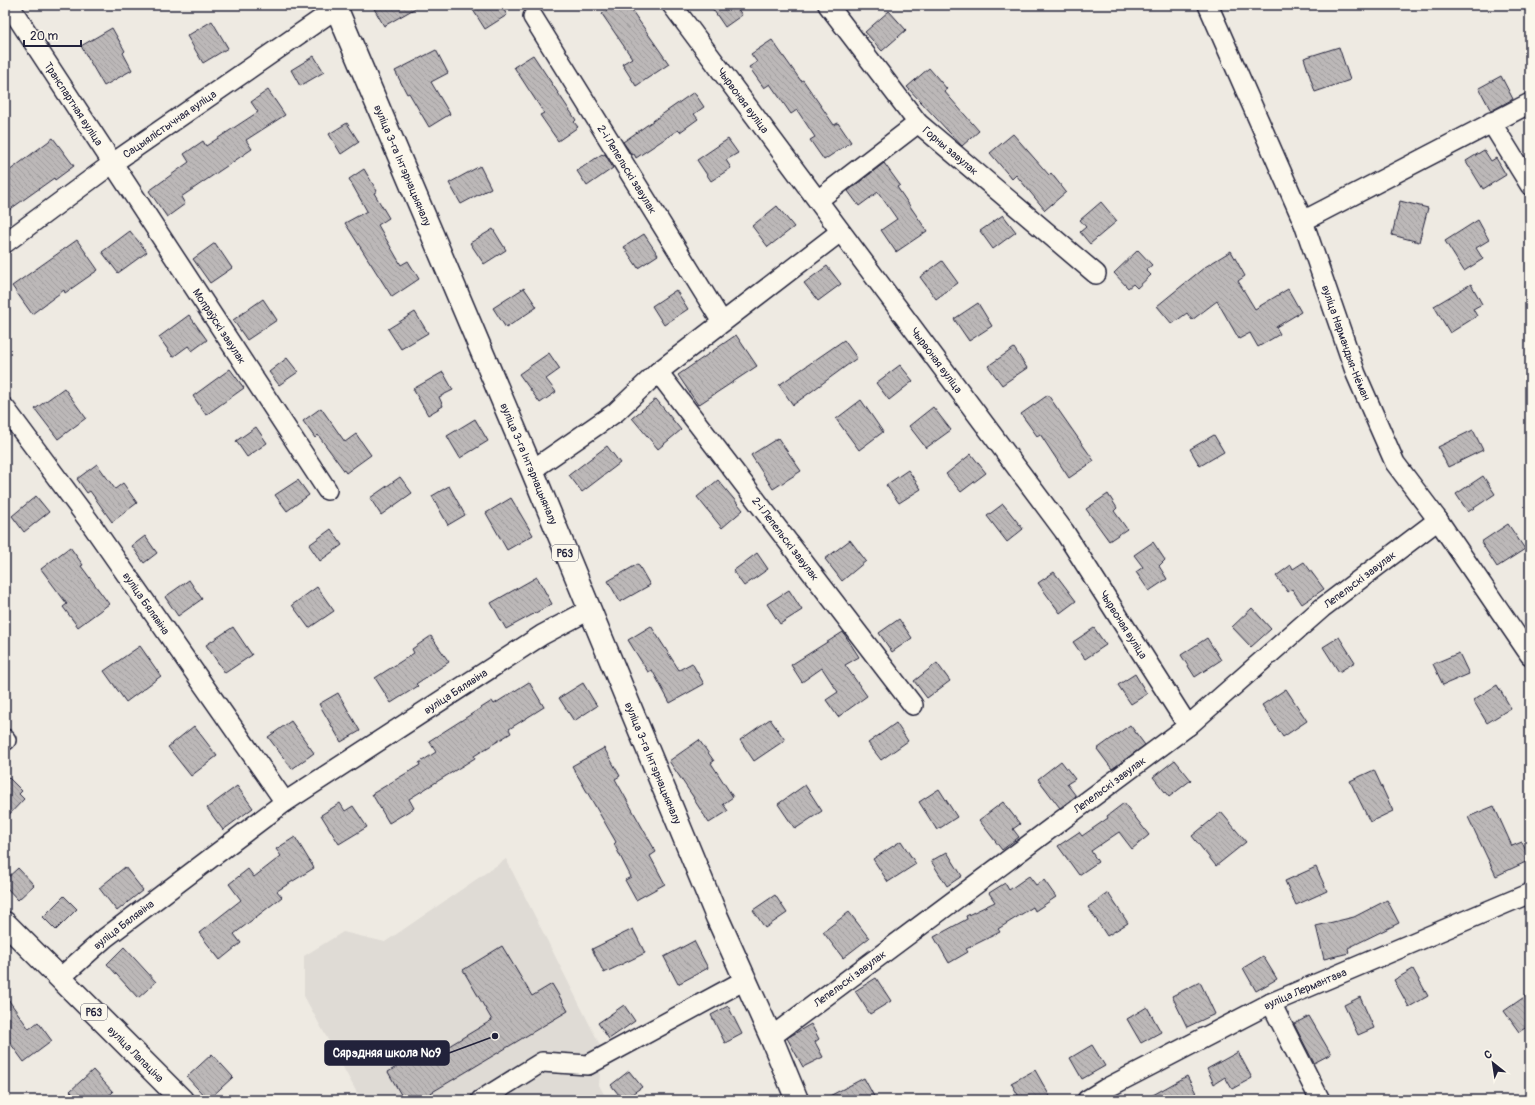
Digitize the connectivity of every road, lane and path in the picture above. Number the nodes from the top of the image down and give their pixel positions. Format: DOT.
graph roads {
  1 [pos="9,5"];
  2 [pos="672,5"];
  3 [pos="828,5"];
  4 [pos="1208,5"];
  5 [pos="336,7"];
  6 [pos="533,17"];
  7 [pos="1530,103"];
  8 [pos="1491,122"];
  9 [pos="918,123"];
  10 [pos="112,163"];
  11 [pos="1530,185"];
  12 [pos="818,200"];
  13 [pos="1303,221"];
  14 [pos="840,232"];
  15 [pos="5,243"];
  16 [pos="1096,274"];
  17 [pos="722,322"];
  18 [pos="658,372"];
  19 [pos="5,408"];
  20 [pos="532,470"];
  21 [pos="327,490"];
  22 [pos="1438,520"];
  23 [pos="589,610"];
  24 [pos="1530,654"];
  25 [pos="913,705"];
  26 [pos="1188,726"];
  27 [pos="285,802"];
  28 [pos="1530,893"];
  29 [pos="5,923"];
  30 [pos="60,978"];
  31 [pos="745,980"];
  32 [pos="1271,1004"];
  33 [pos="771,1037"];
  34 [pos="182,1100"];
  35 [pos="481,1100"];
  36 [pos="797,1100"];
  37 [pos="1087,1100"];
  38 [pos="1320,1100"];
  1 -- 10 [label="street, Транспартная вуліца"];
  2 -- 12 [label="street, Чырвоная вуліца"];
  3 -- 9 [label="street, Горны завулак"];
  4 -- 13 [label="street, вуліца Нармандыя-Нёман"];
  5 -- 10 [label="street, Сацыялістычная вуліца"];
  5 -- 20 [label="main road, вуліца 3-га Інтэрнацыяналу / Р63"];
  6 -- 17 [label="street, 2-і Лепельскі завулак"];
  7 -- 8 [label="street"];
  8 -- 11 [label="street"];
  8 -- 13 [label="street"];
  9 -- 12 [label="street"];
  9 -- 16 [label="street, Горны завулак"];
  10 -- 15 [label="street, Сацыялістычная вуліца"];
  10 -- 21 [label="street, Мопраўскі завулак"];
  12 -- 14 [label="street, Чырвоная вуліца"];
  13 -- 22 [label="street, вуліца Нармандыя-Нёман"];
  14 -- 17 [label="street"];
  14 -- 26 [label="street, Чырвоная вуліца"];
  17 -- 18 [label="street"];
  18 -- 20 [label="street"];
  18 -- 25 [label="street, 2-і Лепельскі завулак"];
  19 -- 27 [label="street, вуліца Бялявіна"];
  20 -- 23 [label="main road, вуліца 3-га Інтэрнацыяналу / Р63"];
  22 -- 24 [label="street, вуліца Нармандыя-Нёман"];
  22 -- 26 [label="street, Лепельскі завулак"];
  23 -- 27 [label="street, вуліца Бялявіна"];
  23 -- 31 [label="main road, вуліца 3-га Інтэрнацыяналу / Р63"];
  26 -- 33 [label="street, Лепельскі завулак"];
  27 -- 30 [label="street, вуліца Бялявіна"];
  28 -- 32 [label="street, вуліца Лермантава"];
  29 -- 30 [label="main road, вуліца Лапаціна / Р63"];
  30 -- 34 [label="main road, вуліца Лапаціна / Р63"];
  31 -- 33 [label="main road, вуліца 3-га Інтэрнацыяналу / Р63"];
  31 -- 35 [label="street"];
  32 -- 37 [label="street, вуліца Лермантава"];
  32 -- 38 [label="street"];
  33 -- 36 [label="main road, вуліца 3-га Інтэрнацыяналу / Р63"];
}
